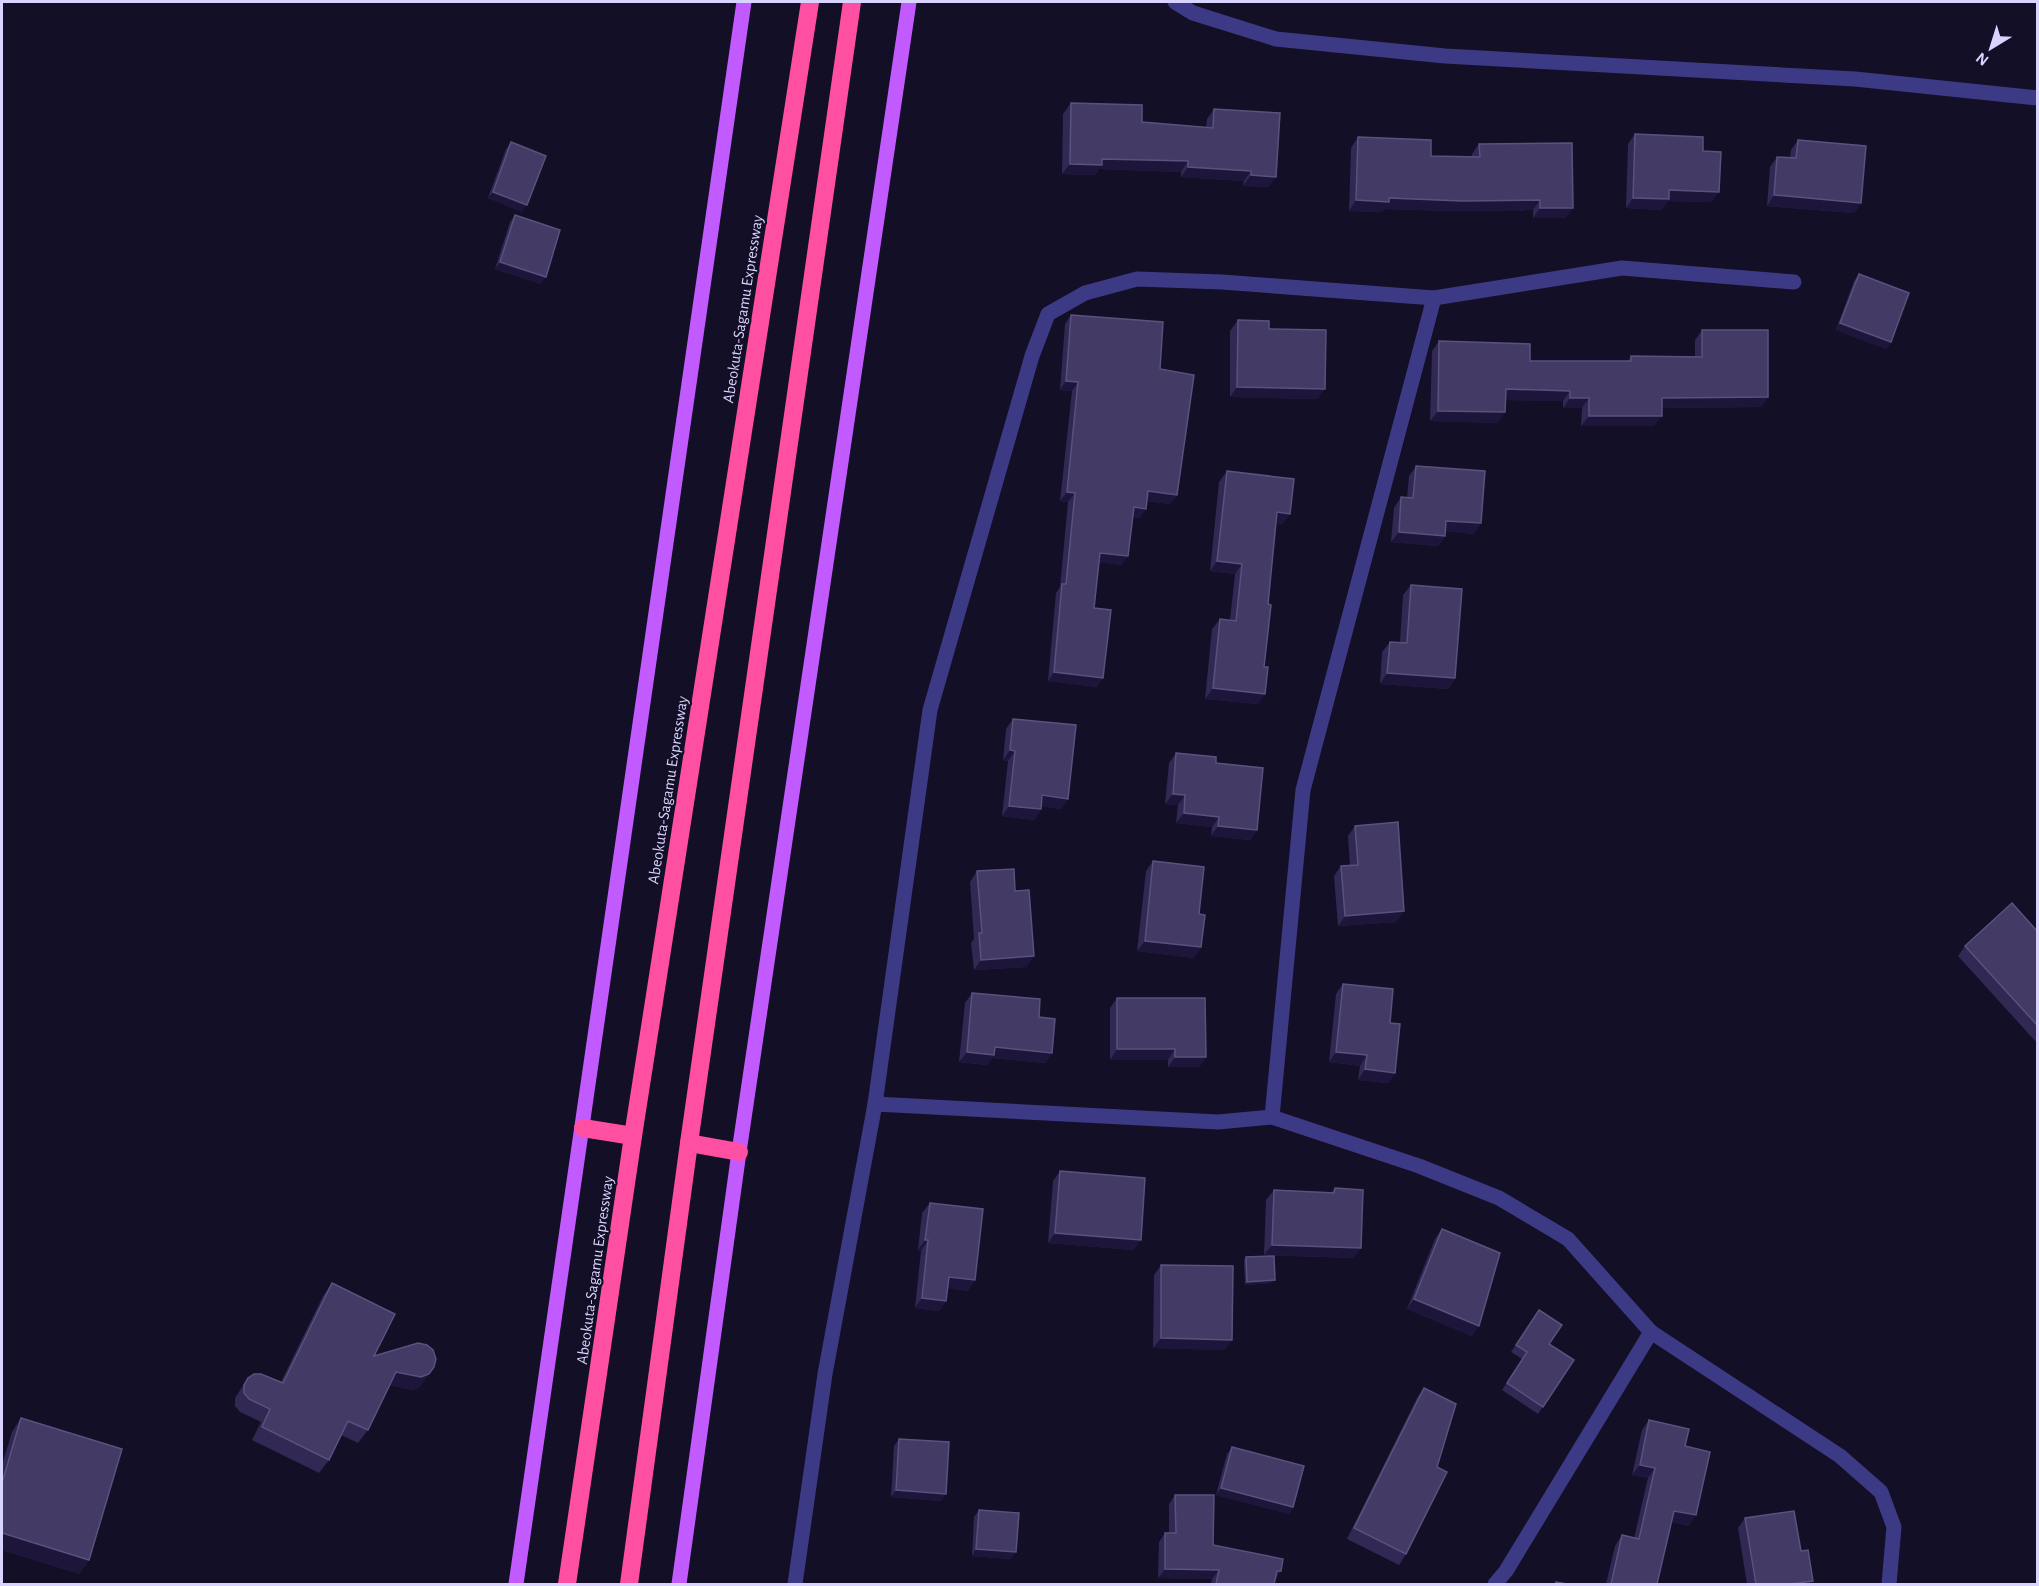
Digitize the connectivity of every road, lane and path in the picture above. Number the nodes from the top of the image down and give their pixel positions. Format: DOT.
graph roads {
  1 [pos="744,2"];
  2 [pos="810,2"];
  3 [pos="852,2"];
  4 [pos="909,2"];
  5 [pos="1175,2"];
  6 [pos="2037,98"];
  7 [pos="1794,282"];
  8 [pos="1434,298"];
  9 [pos="875,1104"];
  10 [pos="1272,1117"];
  11 [pos="583,1128"];
  12 [pos="633,1136"];
  13 [pos="689,1143"];
  14 [pos="739,1152"];
  15 [pos="1651,1332"];
  16 [pos="516,1584"];
  17 [pos="567,1584"];
  18 [pos="629,1584"];
  19 [pos="679,1584"];
  20 [pos="795,1584"];
  21 [pos="1495,1584"];
  22 [pos="1889,1584"];
  1 -- 11 [label="main road"];
  2 -- 12 [label="highway, Abeokuta-Sagamu Expressway"];
  3 -- 13 [label="highway"];
  4 -- 14 [label="main road"];
  5 -- 6 [label="street"];
  7 -- 8 [label="street"];
  8 -- 9 [label="street"];
  8 -- 10 [label="street"];
  9 -- 10 [label="street"];
  9 -- 20 [label="street"];
  10 -- 15 [label="street"];
  11 -- 12 [label="highway"];
  11 -- 16 [label="main road"];
  12 -- 17 [label="highway, Abeokuta-Sagamu Expressway"];
  13 -- 14 [label="highway"];
  13 -- 18 [label="highway"];
  14 -- 19 [label="main road"];
  15 -- 21 [label="street"];
  15 -- 22 [label="street"];
}
